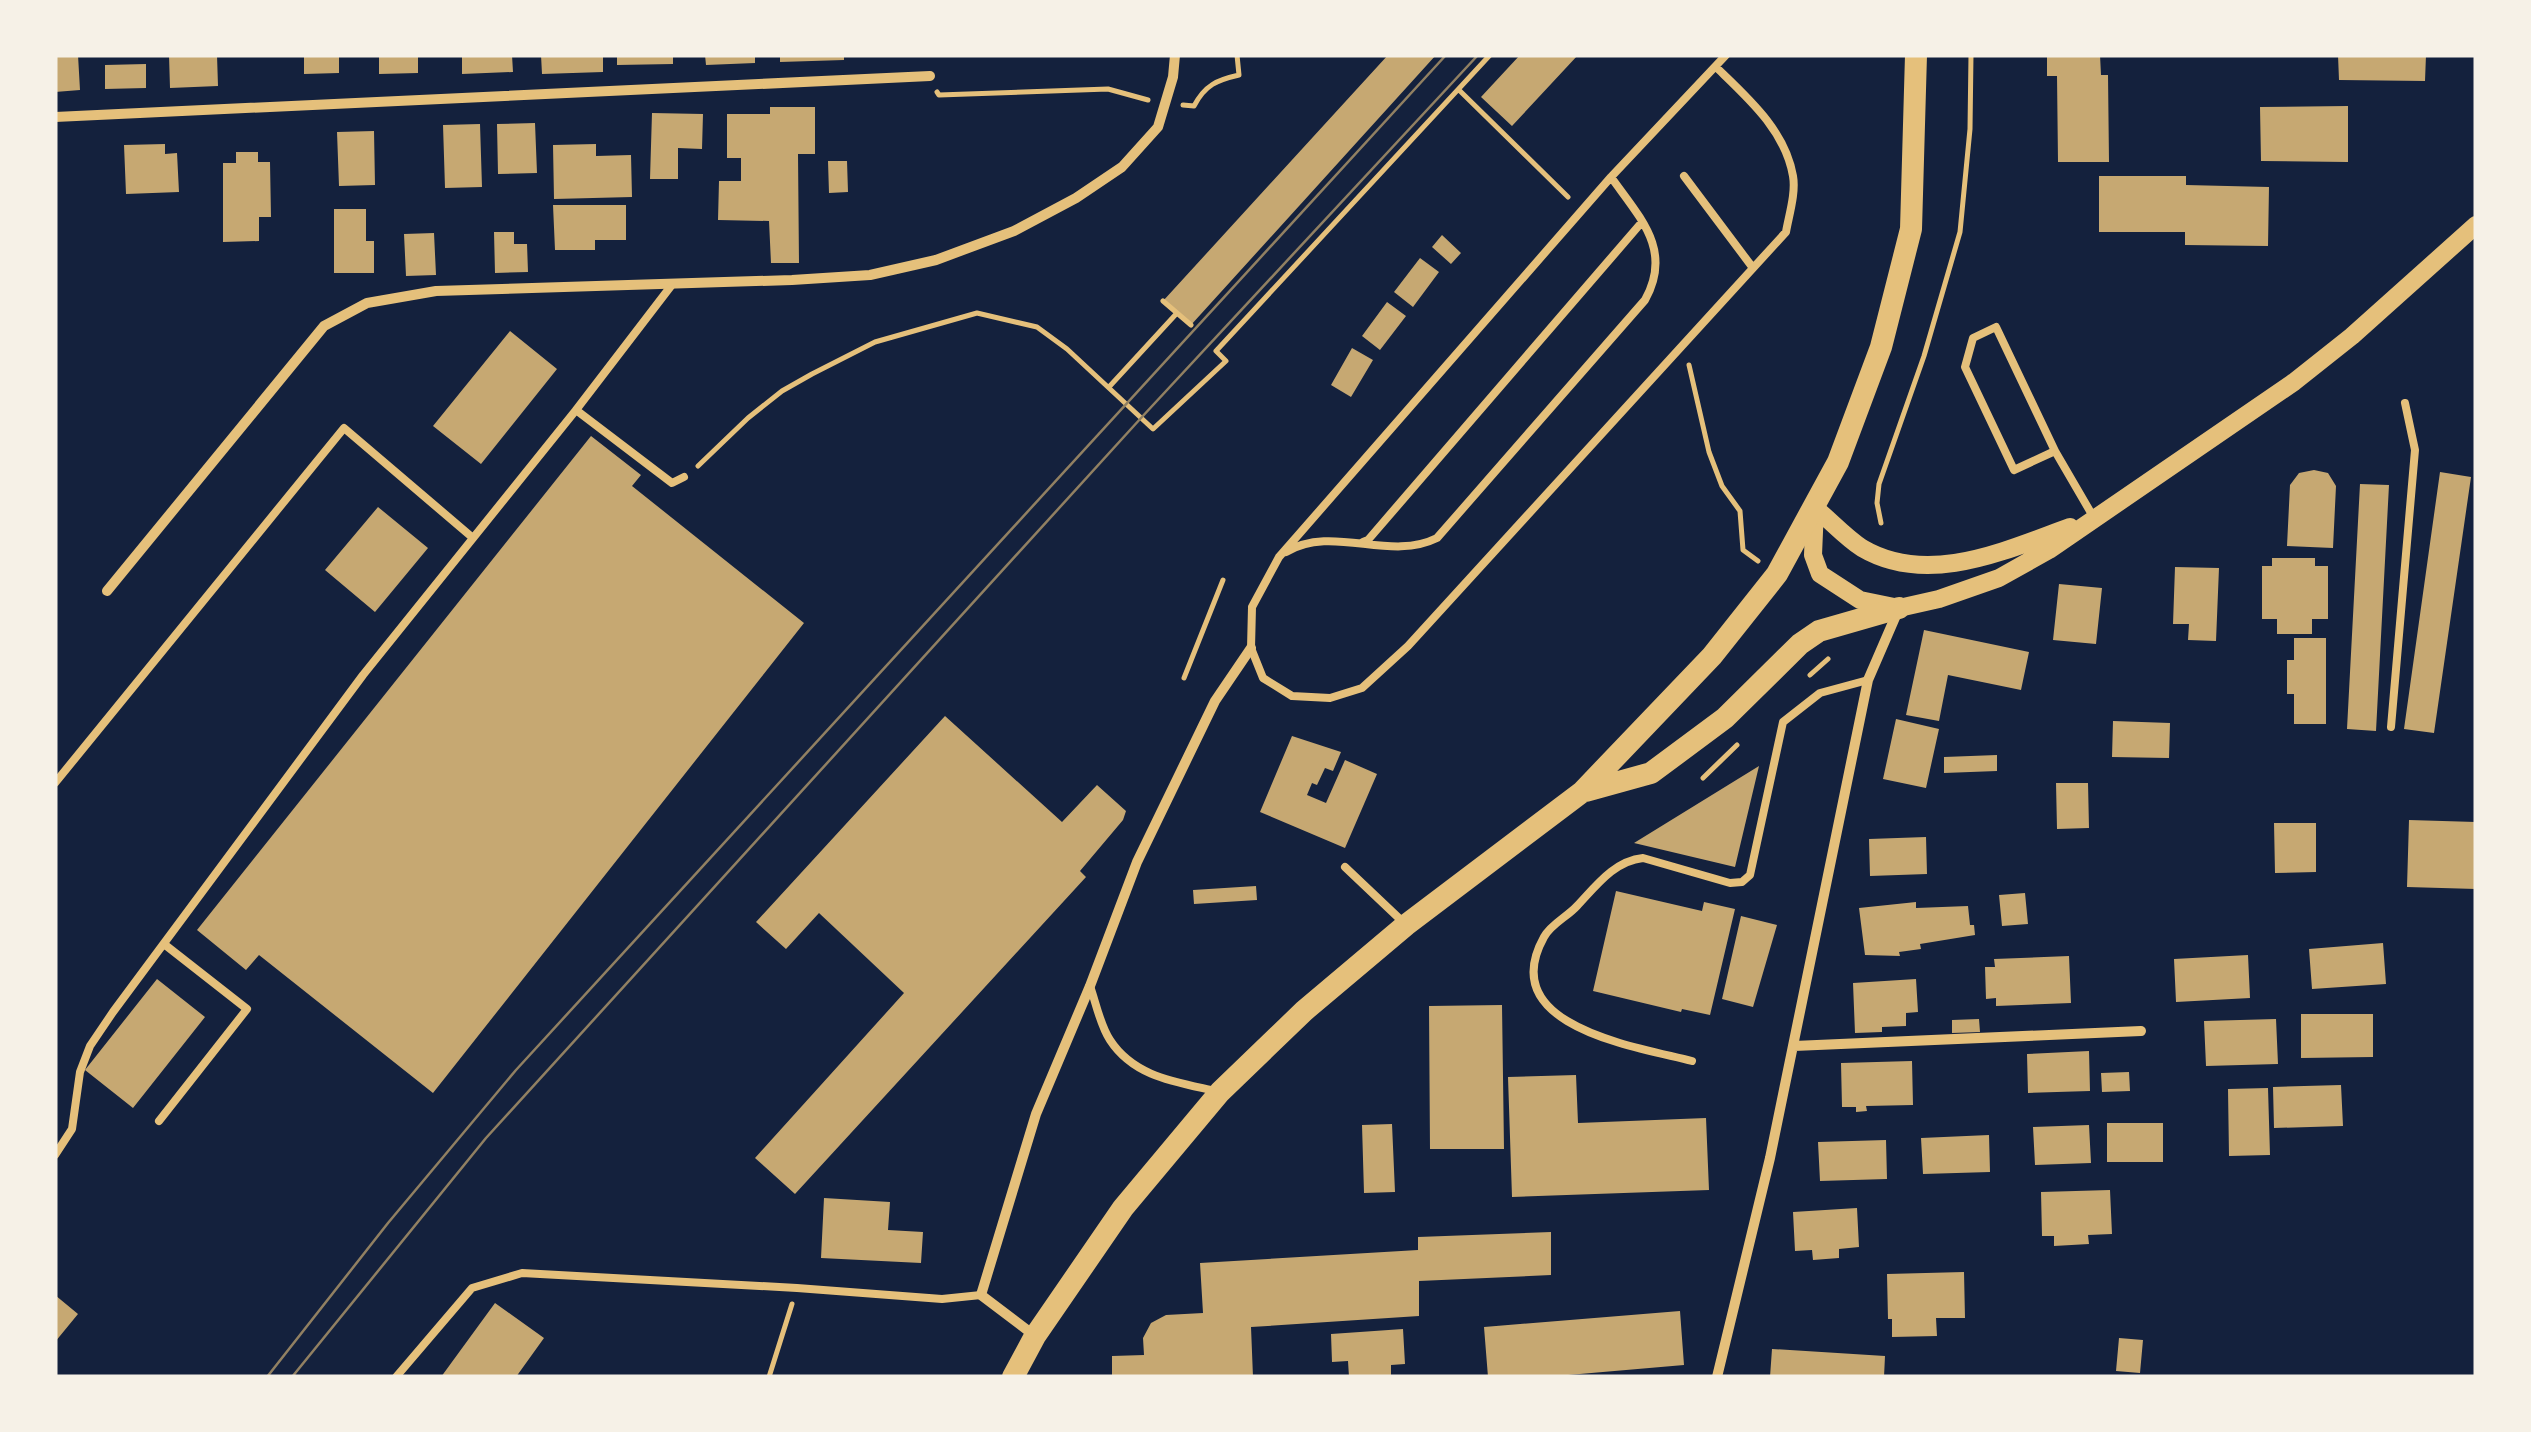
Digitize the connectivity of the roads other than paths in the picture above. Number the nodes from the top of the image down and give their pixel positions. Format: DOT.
graph roads {
  1 [pos="1175,55"];
  2 [pos="1726,55"];
  3 [pos="1916,55"];
  4 [pos="1716,67"];
  5 [pos="930,76"];
  6 [pos="55,117"];
  7 [pos="1684,176"];
  8 [pos="1611,177"];
  9 [pos="1642,222"];
  10 [pos="2476,226"];
  11 [pos="1753,268"];
  12 [pos="670,286"];
  13 [pos="2405,403"];
  14 [pos="576,410"];
  15 [pos="2055,451"];
  16 [pos="684,477"];
  17 [pos="1815,508"];
  18 [pos="2094,518"];
  19 [pos="473,538"];
  20 [pos="1354,542"];
  21 [pos="1279,557"];
  22 [pos="106,591"];
  23 [pos="1899,608"];
  24 [pos="1251,648"];
  25 [pos="1868,680"];
  26 [pos="2391,727"];
  27 [pos="55,783"];
  28 [pos="1582,792"];
  29 [pos="1344,867"];
  30 [pos="1406,925"];
  31 [pos="164,944"];
  32 [pos="1090,986"];
  33 [pos="2141,1031"];
  34 [pos="1794,1046"];
  35 [pos="1692,1061"];
  36 [pos="1220,1092"];
  37 [pos="160,1121"];
  38 [pos="55,1155"];
  39 [pos="981,1296"];
  40 [pos="1035,1336"];
  41 [pos="396,1377"];
  42 [pos="1013,1377"];
  43 [pos="1717,1377"];
  1 -- 12 [label="street"];
  2 -- 4 [label="lane"];
  3 -- 17 [label="main road"];
  4 -- 8 [label="lane"];
  4 -- 11 [label="lane"];
  5 -- 6 [label="street"];
  7 -- 11 [label="lane"];
  8 -- 9 [label="lane"];
  8 -- 21 [label="lane"];
  9 -- 20 [label="lane"];
  9 -- 20 [label="lane"];
  10 -- 18 [label="street"];
  11 -- 24 [label="lane"];
  12 -- 14 [label="lane"];
  12 -- 22 [label="street"];
  13 -- 26 [label="lane"];
  14 -- 16 [label="lane"];
  14 -- 19 [label="lane"];
  15 -- 15 [label="lane"];
  15 -- 18 [label="lane"];
  17 -- 18 [label="street"];
  17 -- 23 [label="street"];
  17 -- 28 [label="main road"];
  18 -- 23 [label="street"];
  19 -- 27 [label="lane"];
  19 -- 31 [label="lane"];
  20 -- 21 [label="lane"];
  21 -- 24 [label="lane"];
  23 -- 25 [label="street"];
  23 -- 28 [label="main road"];
  24 -- 32 [label="street"];
  25 -- 34 [label="street"];
  25 -- 35 [label="lane"];
  28 -- 30 [label="main road"];
  29 -- 30 [label="lane"];
  30 -- 36 [label="main road"];
  31 -- 37 [label="lane"];
  31 -- 38 [label="lane"];
  32 -- 36 [label="lane"];
  32 -- 39 [label="street"];
  33 -- 34 [label="street"];
  34 -- 43 [label="street"];
  36 -- 40 [label="main road"];
  39 -- 40 [label="street"];
  39 -- 41 [label="lane"];
  40 -- 42 [label="main road"];
}
